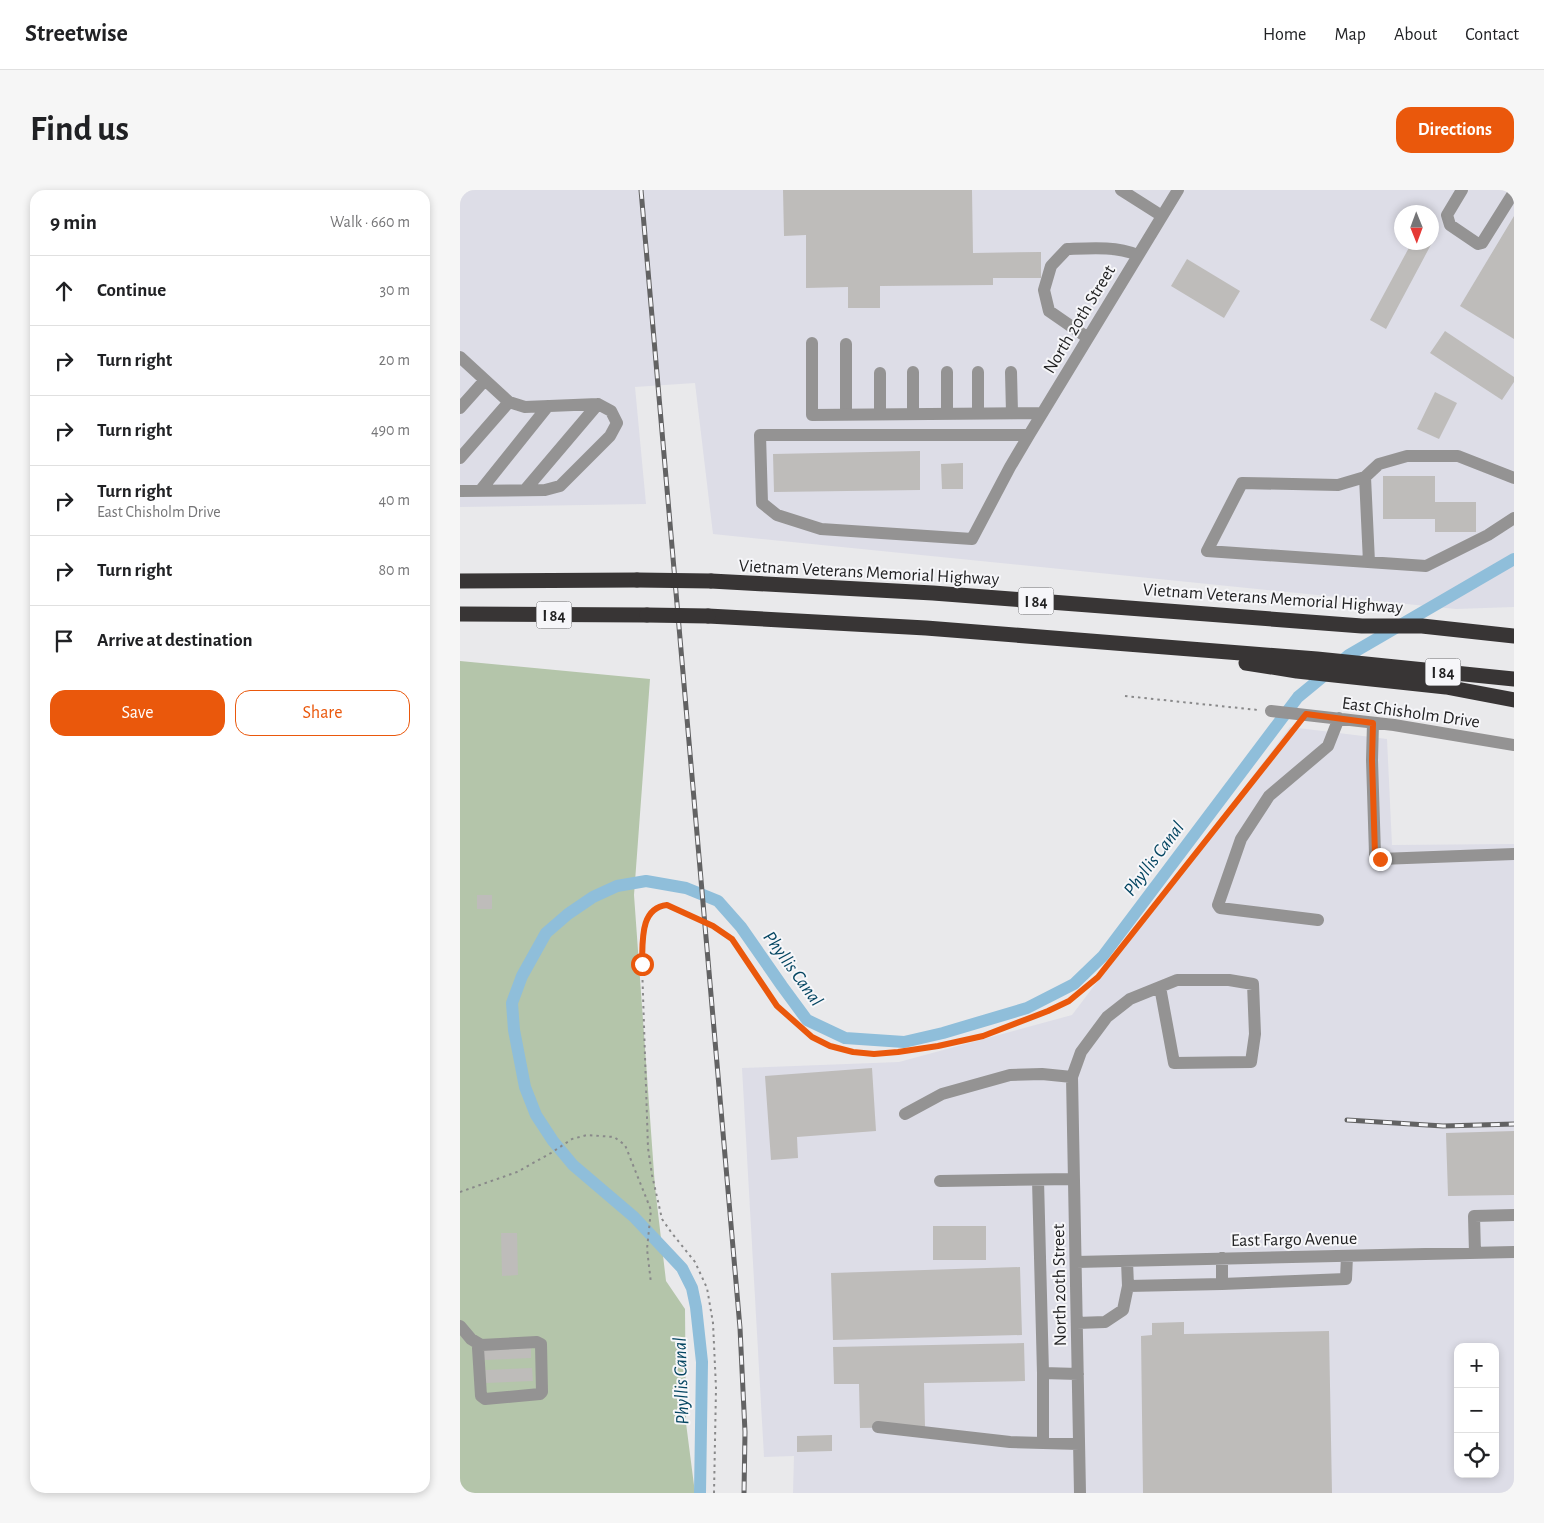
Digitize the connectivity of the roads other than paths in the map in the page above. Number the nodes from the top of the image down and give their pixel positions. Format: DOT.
graph roads {
  1 [pos="1121,190"];
  2 [pos="1178,190"];
  3 [pos="1462,190"];
  4 [pos="1514,192"];
  5 [pos="1162,216"];
  6 [pos="1138,255"];
  7 [pos="1088,338"];
  8 [pos="812,343"];
  9 [pos="846,344"];
  10 [pos="460,357"];
  11 [pos="913,372"];
  12 [pos="947,372"];
  13 [pos="978,372"];
  14 [pos="1011,372"];
  15 [pos="880,373"];
  16 [pos="485,380"];
  17 [pos="509,402"];
  18 [pos="598,404"];
  19 [pos="548,406"];
  20 [pos="460,408"];
  21 [pos="1042,413"];
  22 [pos="846,414"];
  23 [pos="880,414"];
  24 [pos="913,414"];
  25 [pos="947,414"];
  26 [pos="978,414"];
  27 [pos="1012,414"];
  28 [pos="1029,436"];
  29 [pos="460,458"];
  30 [pos="1365,477"];
  31 [pos="1514,478"];
  32 [pos="525,490"];
  33 [pos="460,491"];
  34 [pos="480,491"];
  35 [pos="1514,518"];
  36 [pos="1369,562"];
  37 [pos="460,581"];
  38 [pos="460,614"];
  39 [pos="1422,626"];
  40 [pos="1514,628"];
  41 [pos="1514,636"];
  42 [pos="1125,644"];
  43 [pos="1514,679"];
  44 [pos="1514,700"];
  45 [pos="1271,711"];
  46 [pos="1339,718"];
  47 [pos="1373,723"];
  48 [pos="1514,745"];
  49 [pos="1514,854"];
  50 [pos="1318,920"];
  51 [pos="1160,987"];
  52 [pos="1072,1077"];
  53 [pos="905,1114"];
  54 [pos="1074,1179"];
  55 [pos="1038,1180"];
  56 [pos="940,1181"];
  57 [pos="1514,1216"];
  58 [pos="1514,1252"];
  59 [pos="1475,1253"];
  60 [pos="1347,1256"];
  61 [pos="1222,1258"];
  62 [pos="1127,1261"];
  63 [pos="1076,1262"];
  64 [pos="1222,1284"];
  65 [pos="1128,1286"];
  66 [pos="1077,1323"];
  67 [pos="460,1326"];
  68 [pos="481,1345"];
  69 [pos="1043,1373"];
  70 [pos="1078,1374"];
  71 [pos="878,1427"];
  72 [pos="1043,1443"];
  73 [pos="1079,1444"];
  74 [pos="1080,1493"];
  1 -- 5 [label="street"];
  2 -- 5 [label="street, North 20th Street"];
  3 -- 4 [label="street"];
  5 -- 6 [label="street, North 20th Street"];
  6 -- 7 [label="street, North 20th Street"];
  6 -- 7 [label="street"];
  7 -- 21 [label="street, North 20th Street"];
  8 -- 22 [label="street"];
  9 -- 22 [label="street"];
  10 -- 16 [label="street"];
  11 -- 24 [label="street"];
  12 -- 25 [label="street"];
  13 -- 26 [label="street"];
  14 -- 27 [label="street"];
  15 -- 23 [label="street"];
  16 -- 17 [label="street"];
  16 -- 20 [label="street"];
  17 -- 19 [label="street"];
  17 -- 29 [label="street"];
  18 -- 19 [label="street"];
  18 -- 32 [label="street"];
  18 -- 32 [label="street"];
  19 -- 34 [label="street"];
  21 -- 27 [label="street"];
  21 -- 28 [label="street, North 20th Street"];
  22 -- 23 [label="street"];
  23 -- 24 [label="street"];
  24 -- 25 [label="street"];
  25 -- 26 [label="street"];
  26 -- 27 [label="street"];
  28 -- 28 [label="street, North 20th Street"];
  30 -- 31 [label="street"];
  30 -- 36 [label="street"];
  30 -- 36 [label="street"];
  32 -- 34 [label="street"];
  33 -- 34 [label="street"];
  35 -- 36 [label="street"];
  37 -- 39 [label="highway, Vietnam Veterans Memorial Highway / I 84, bridge"];
  38 -- 42 [label="highway, I 84, bridge"];
  39 -- 40 [label="highway"];
  39 -- 41 [label="highway, Vietnam Veterans Memorial Highway / I 84"];
  42 -- 43 [label="highway, I 84"];
  42 -- 44 [label="highway"];
  45 -- 46 [label="street, East Chisholm Drive"];
  46 -- 47 [label="street, East Chisholm Drive"];
  46 -- 50 [label="street"];
  47 -- 48 [label="street, East Chisholm Drive"];
  47 -- 49 [label="street"];
  51 -- 51 [label="street"];
  51 -- 52 [label="street"];
  52 -- 53 [label="street"];
  52 -- 54 [label="street, North 20th Street"];
  54 -- 55 [label="street"];
  54 -- 63 [label="street, North 20th Street"];
  55 -- 56 [label="street"];
  55 -- 69 [label="street"];
  57 -- 59 [label="street"];
  58 -- 59 [label="street, East Fargo Avenue"];
  59 -- 60 [label="street, East Fargo Avenue"];
  60 -- 61 [label="street, East Fargo Avenue"];
  60 -- 64 [label="street"];
  61 -- 62 [label="street, East Fargo Avenue"];
  61 -- 64 [label="street"];
  62 -- 63 [label="street, East Fargo Avenue"];
  62 -- 65 [label="street"];
  63 -- 66 [label="street, North 20th Street"];
  64 -- 65 [label="street"];
  65 -- 66 [label="street"];
  66 -- 70 [label="street, North 20th Street"];
  67 -- 68 [label="street"];
  68 -- 68 [label="street"];
  69 -- 70 [label="street"];
  69 -- 72 [label="street"];
  70 -- 73 [label="street, North 20th Street"];
  71 -- 72 [label="street"];
  72 -- 73 [label="street"];
  73 -- 74 [label="street, North 20th Street"];
}
